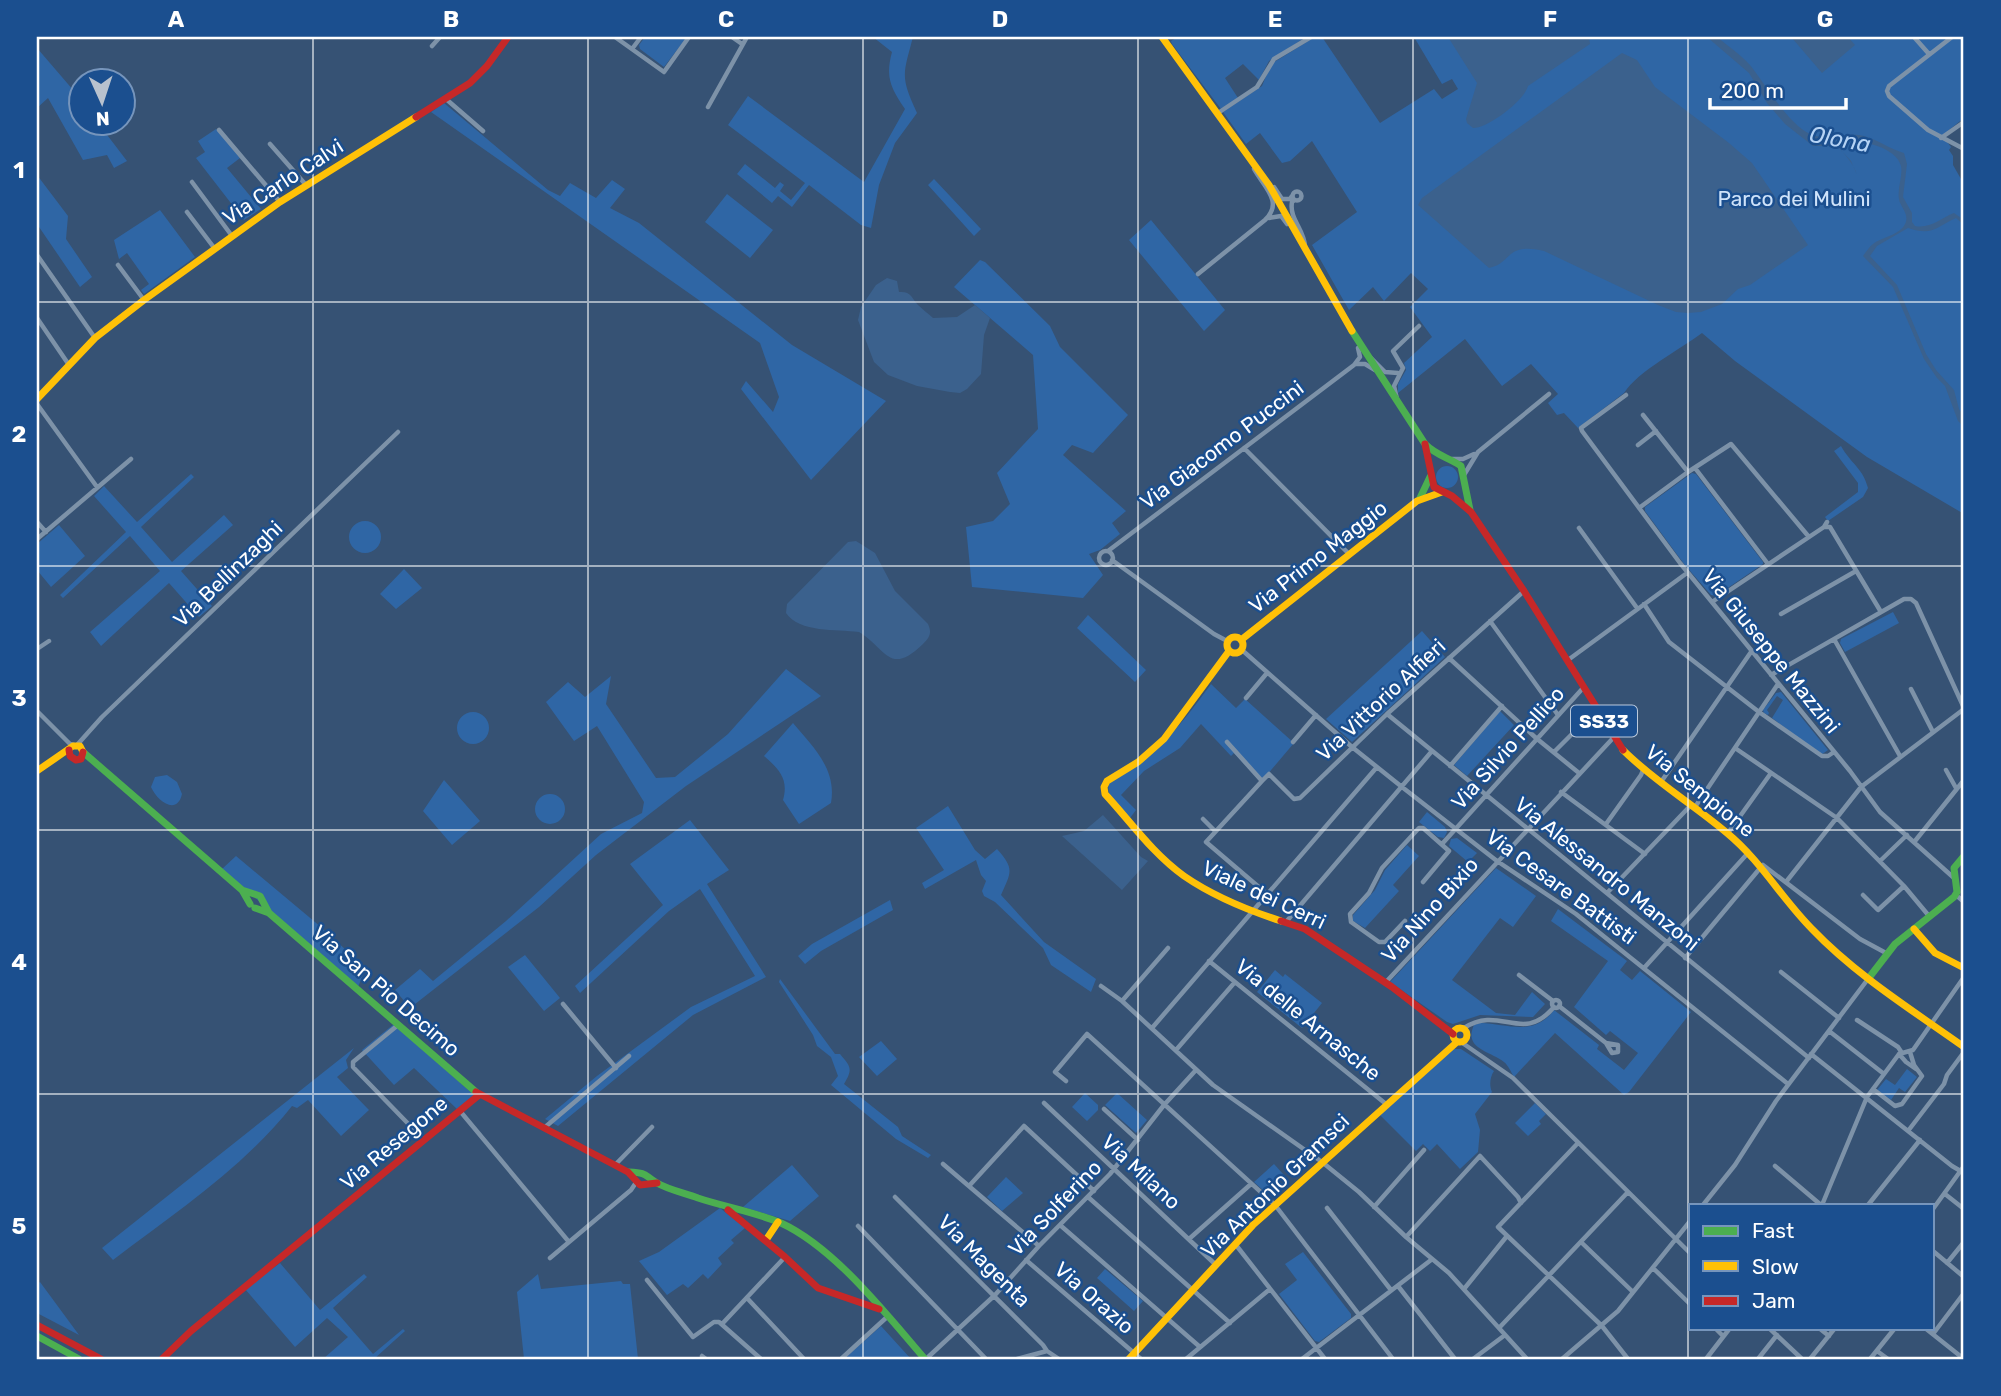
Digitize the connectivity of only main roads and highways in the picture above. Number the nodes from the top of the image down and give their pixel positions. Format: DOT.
graph roads {
  1 [pos="508,37"];
  2 [pos="1162,37"];
  3 [pos="37,402"];
  4 [pos="1425,444"];
  5 [pos="1450,460"];
  6 [pos="1430,474"];
  7 [pos="1464,477"];
  8 [pos="1445,492"];
  9 [pos="1417,501"];
  10 [pos="1471,512"];
  11 [pos="1241,640"];
  12 [pos="1229,646"];
  13 [pos="37,771"];
  14 [pos="1964,856"];
  15 [pos="242,890"];
  16 [pos="260,898"];
  17 [pos="253,906"];
  18 [pos="270,912"];
  19 [pos="1914,929"];
  20 [pos="1964,968"];
  21 [pos="1868,979"];
  22 [pos="1460,1036"];
  23 [pos="1964,1049"];
  24 [pos="479,1095"];
  25 [pos="640,1181"];
  26 [pos="657,1183"];
  27 [pos="724,1207"];
  28 [pos="778,1222"];
  29 [pos="766,1240"];
  30 [pos="867,1293"];
  31 [pos="863,1302"];
  32 [pos="886,1314"];
  33 [pos="37,1325"];
  34 [pos="37,1336"];
  35 [pos="1135,1357"];
  36 [pos="79,1359"];
  37 [pos="101,1359"];
  38 [pos="162,1359"];
  39 [pos="926,1359"];
  1 -- 3 [label="main road, Via Carlo Calvi"];
  2 -- 4 [label="main road, SS33"];
  4 -- 5 [label="main road, SS33"];
  4 -- 6 [label="main road, SS33"];
  5 -- 6 [label="main road"];
  5 -- 7 [label="main road, SS33"];
  6 -- 8 [label="main road, SS33"];
  6 -- 9 [label="main road, Via Primo Maggio"];
  7 -- 8 [label="main road"];
  7 -- 10 [label="main road, Via Sempione / SS33"];
  8 -- 9 [label="main road, Via Primo Maggio"];
  8 -- 10 [label="main road, Via Sempione / SS33"];
  9 -- 11 [label="main road, Via Primo Maggio"];
  10 -- 21 [label="main road, Via Sempione / SS33"];
  11 -- 12 [label="main road, Via Primo Maggio"];
  11 -- 12 [label="main road, Via Primo Maggio"];
  12 -- 22 [label="main road, Viale dei Cerri"];
  13 -- 15 [label="main road"];
  14 -- 19 [label="main road"];
  15 -- 16 [label="main road"];
  15 -- 17 [label="main road"];
  16 -- 17 [label="main road"];
  16 -- 18 [label="main road, Via San Pio Decimo"];
  17 -- 18 [label="main road, Via San Pio Decimo"];
  18 -- 24 [label="main road, Via San Pio Decimo"];
  19 -- 20 [label="main road"];
  19 -- 21 [label="main road"];
  21 -- 23 [label="main road, Via Sempione / SS33"];
  22 -- 35 [label="main road, Via Antonio Gramsci"];
  24 -- 25 [label="main road, Via San Pio Decimo"];
  24 -- 38 [label="main road, Via Resegone"];
  25 -- 26 [label="main road"];
  25 -- 26 [label="main road"];
  26 -- 27 [label="main road"];
  27 -- 28 [label="main road"];
  27 -- 29 [label="main road"];
  28 -- 29 [label="main road"];
  28 -- 30 [label="main road"];
  29 -- 31 [label="main road"];
  30 -- 31 [label="main road"];
  30 -- 32 [label="main road"];
  31 -- 32 [label="main road"];
  32 -- 39 [label="main road"];
  33 -- 37 [label="main road"];
  34 -- 36 [label="main road"];
}
